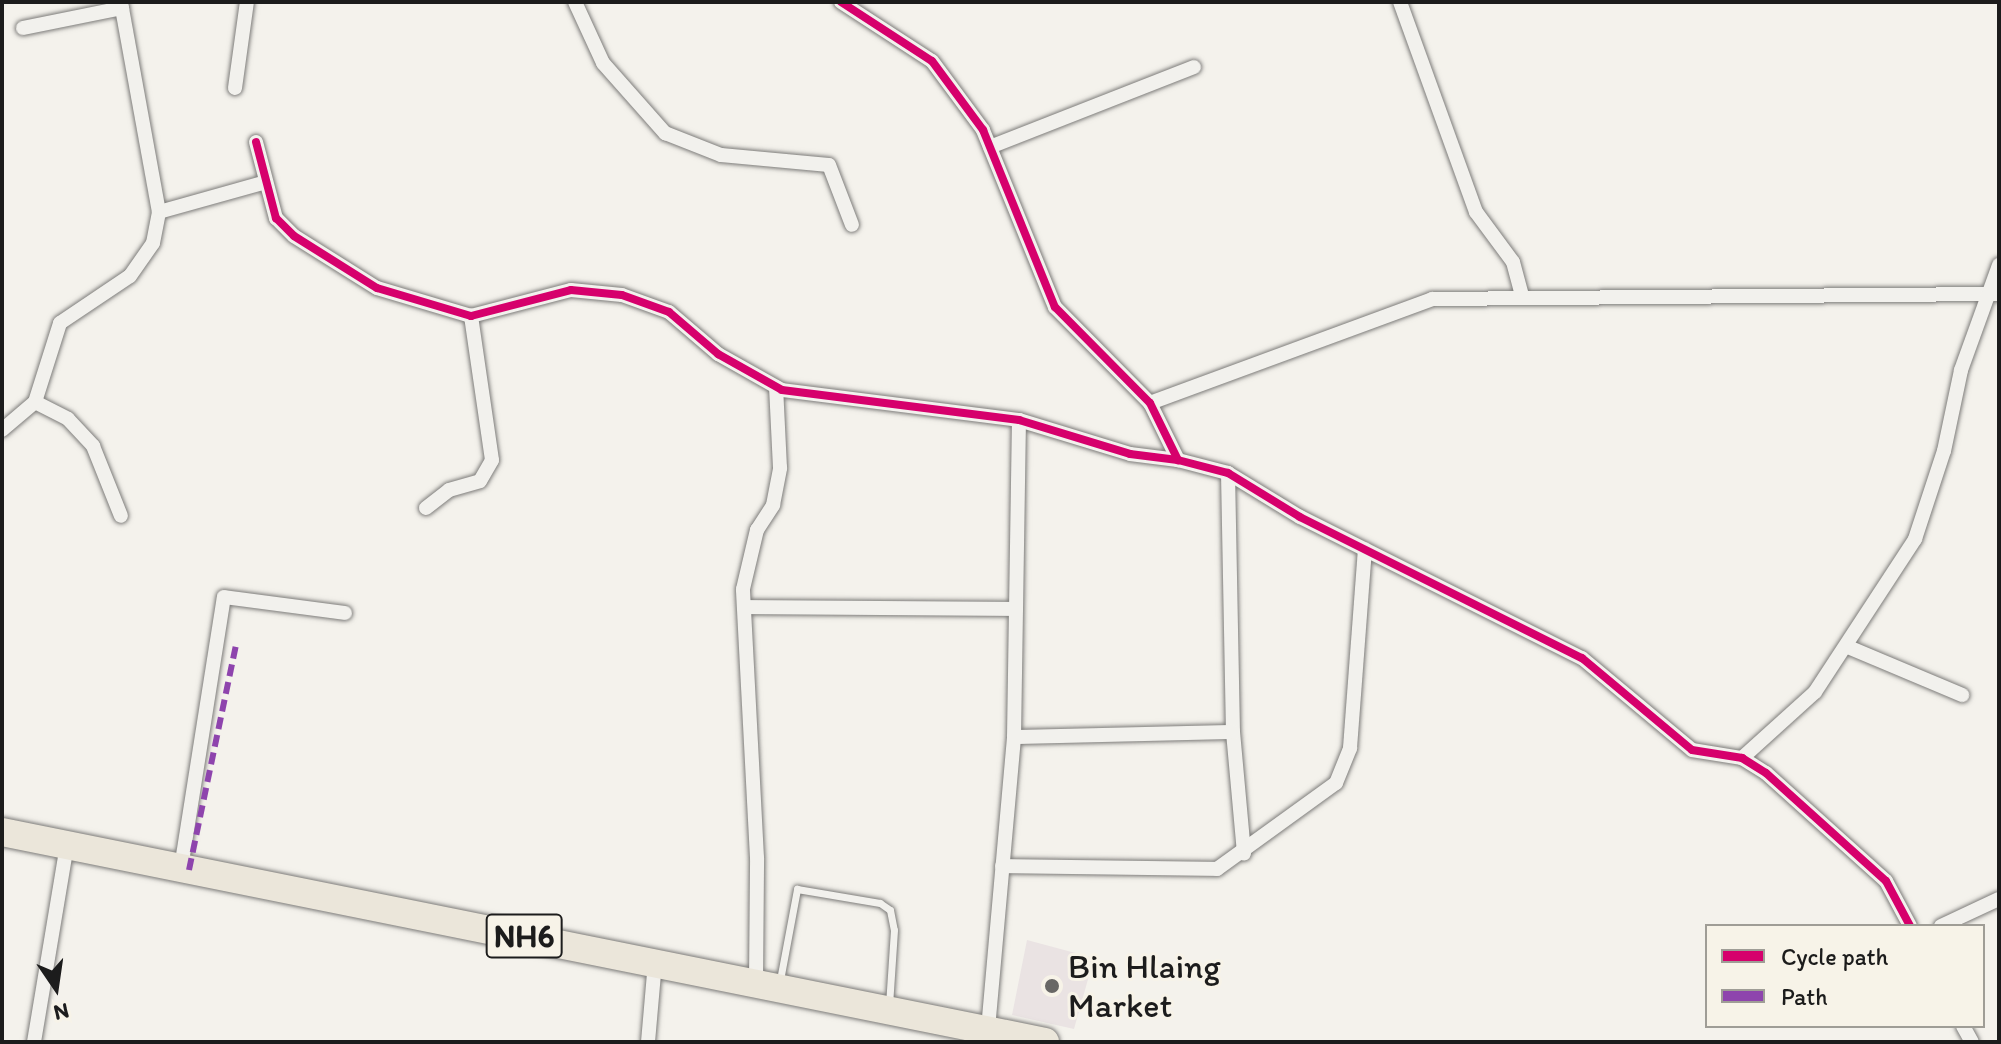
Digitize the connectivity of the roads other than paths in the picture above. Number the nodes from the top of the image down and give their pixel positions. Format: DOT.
graph roads {
  1 [pos="247,2"];
  2 [pos="575,2"];
  3 [pos="841,2"];
  4 [pos="869,2"];
  5 [pos="1400,2"];
  6 [pos="121,5"];
  7 [pos="857,13"];
  8 [pos="23,28"];
  9 [pos="1194,67"];
  10 [pos="235,88"];
  11 [pos="256,142"];
  12 [pos="990,147"];
  13 [pos="263,183"];
  14 [pos="159,212"];
  15 [pos="852,225"];
  16 [pos="1999,265"];
  17 [pos="1994,292"];
  18 [pos="1522,296"];
  19 [pos="471,316"];
  20 [pos="776,387"];
  21 [pos="35,402"];
  22 [pos="1150,403"];
  23 [pos="1019,420"];
  24 [pos="2,430"];
  25 [pos="1178,460"];
  26 [pos="1228,473"];
  27 [pos="426,508"];
  28 [pos="121,516"];
  29 [pos="1365,550"];
  30 [pos="744,607"];
  31 [pos="1016,609"];
  32 [pos="345,613"];
  33 [pos="1848,647"];
  34 [pos="1962,695"];
  35 [pos="1233,732"];
  36 [pos="1014,737"];
  37 [pos="1742,758"];
  38 [pos="2,832"];
  39 [pos="67,845"];
  40 [pos="1244,854"];
  41 [pos="1002,866"];
  42 [pos="181,868"];
  43 [pos="1999,899"];
  44 [pos="1909,924"];
  45 [pos="1945,924"];
  46 [pos="655,962"];
  47 [pos="768,984"];
  48 [pos="888,1008"];
  49 [pos="988,1029"];
  50 [pos="34,1042"];
  51 [pos="648,1042"];
  52 [pos="1045,1042"];
  1 -- 10 [label="street"];
  2 -- 15 [label="street"];
  3 -- 7 [label="street"];
  4 -- 7 [label="street"];
  5 -- 18 [label="street"];
  6 -- 8 [label="street"];
  6 -- 14 [label="street"];
  7 -- 12 [label="street"];
  9 -- 12 [label="street"];
  11 -- 13 [label="street"];
  12 -- 22 [label="street"];
  13 -- 14 [label="street"];
  13 -- 19 [label="street"];
  14 -- 21 [label="street"];
  16 -- 17 [label="street"];
  17 -- 18 [label="street"];
  17 -- 33 [label="street"];
  18 -- 22 [label="street"];
  19 -- 20 [label="street"];
  19 -- 27 [label="street"];
  20 -- 23 [label="street"];
  20 -- 30 [label="street"];
  21 -- 24 [label="street"];
  21 -- 28 [label="street"];
  22 -- 25 [label="street"];
  23 -- 25 [label="street"];
  23 -- 31 [label="street"];
  25 -- 26 [label="street"];
  26 -- 29 [label="street"];
  26 -- 35 [label="street"];
  29 -- 37 [label="street"];
  29 -- 40 [label="street"];
  30 -- 31 [label="street"];
  30 -- 47 [label="street"];
  31 -- 36 [label="street"];
  32 -- 42 [label="street"];
  33 -- 34 [label="street"];
  33 -- 37 [label="street"];
  35 -- 36 [label="street"];
  35 -- 40 [label="street"];
  36 -- 41 [label="street"];
  37 -- 44 [label="street"];
  38 -- 39 [label="highway, NH6"];
  39 -- 42 [label="highway, NH6"];
  39 -- 50 [label="street"];
  40 -- 41 [label="street"];
  41 -- 49 [label="street"];
  42 -- 46 [label="highway, NH6"];
  43 -- 45 [label="street"];
  46 -- 47 [label="highway, NH6"];
  46 -- 51 [label="street"];
  47 -- 48 [label="highway, NH6"];
  47 -- 48 [label="lane"];
  48 -- 49 [label="highway, NH6"];
  49 -- 52 [label="highway, NH6"];
}
